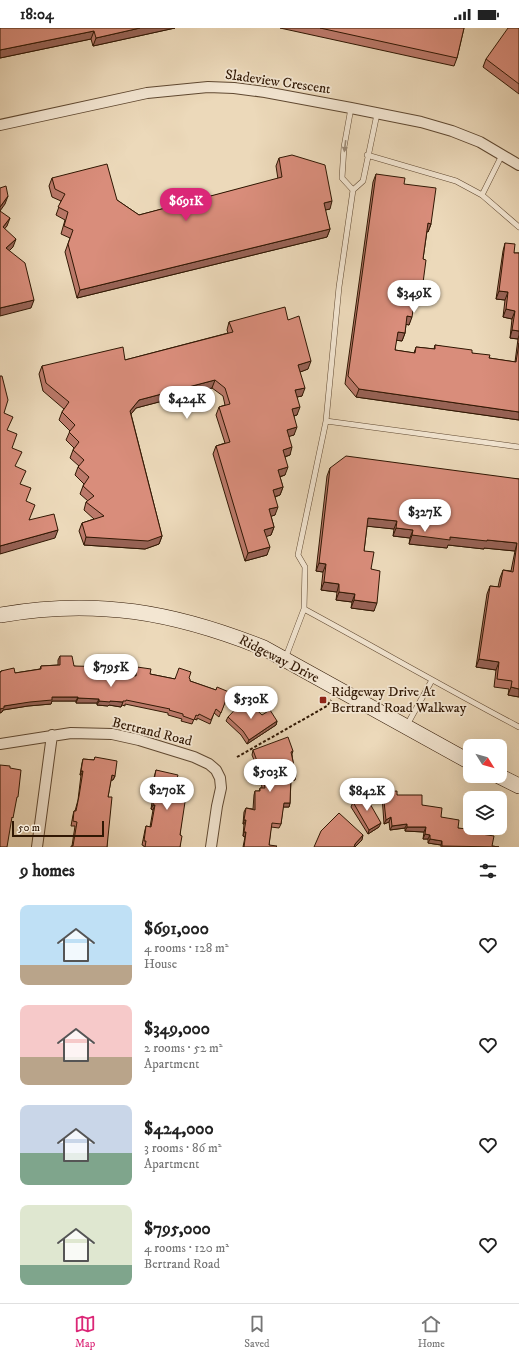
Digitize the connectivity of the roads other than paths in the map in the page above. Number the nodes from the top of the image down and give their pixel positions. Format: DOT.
graph roads {
  1 [pos="351,108"];
  2 [pos="377,114"];
  3 [pos="0,125"];
  4 [pos="367,155"];
  5 [pos="502,155"];
  6 [pos="519,166"];
  7 [pos="353,190"];
  8 [pos="482,195"];
  9 [pos="519,227"];
  10 [pos="326,421"];
  11 [pos="519,447"];
  12 [pos="304,609"];
  13 [pos="0,615"];
  14 [pos="285,660"];
  15 [pos="432,680"];
  16 [pos="406,727"];
  17 [pos="519,727"];
  18 [pos="52,736"];
  19 [pos="0,744"];
  20 [pos="463,758"];
  21 [pos="507,780"];
  22 [pos="519,786"];
  23 [pos="37,847"];
  24 [pos="211,847"];
  1 -- 2 [label="street, Sladeview Crescent"];
  1 -- 3 [label="street, Sladeview Crescent"];
  1 -- 7 [label="lane, one-way"];
  2 -- 4 [label="lane"];
  2 -- 5 [label="street, Sladeview Crescent"];
  4 -- 7 [label="lane"];
  4 -- 8 [label="lane"];
  5 -- 6 [label="street, Sladeview Crescent"];
  5 -- 8 [label="lane"];
  7 -- 10 [label="lane"];
  8 -- 9 [label="lane"];
  10 -- 11 [label="lane"];
  10 -- 12 [label="lane"];
  12 -- 14 [label="lane"];
  12 -- 15 [label="lane"];
  13 -- 14 [label="street, Ridgeway Drive"];
  14 -- 16 [label="street, Ridgeway Drive"];
  15 -- 16 [label="lane"];
  15 -- 17 [label="lane"];
  16 -- 20 [label="street, Ridgeway Drive"];
  18 -- 19 [label="street, Bertrand Road"];
  18 -- 23 [label="street"];
  18 -- 24 [label="street, Bertrand Road"];
  21 -- 22 [label="street"];
}
